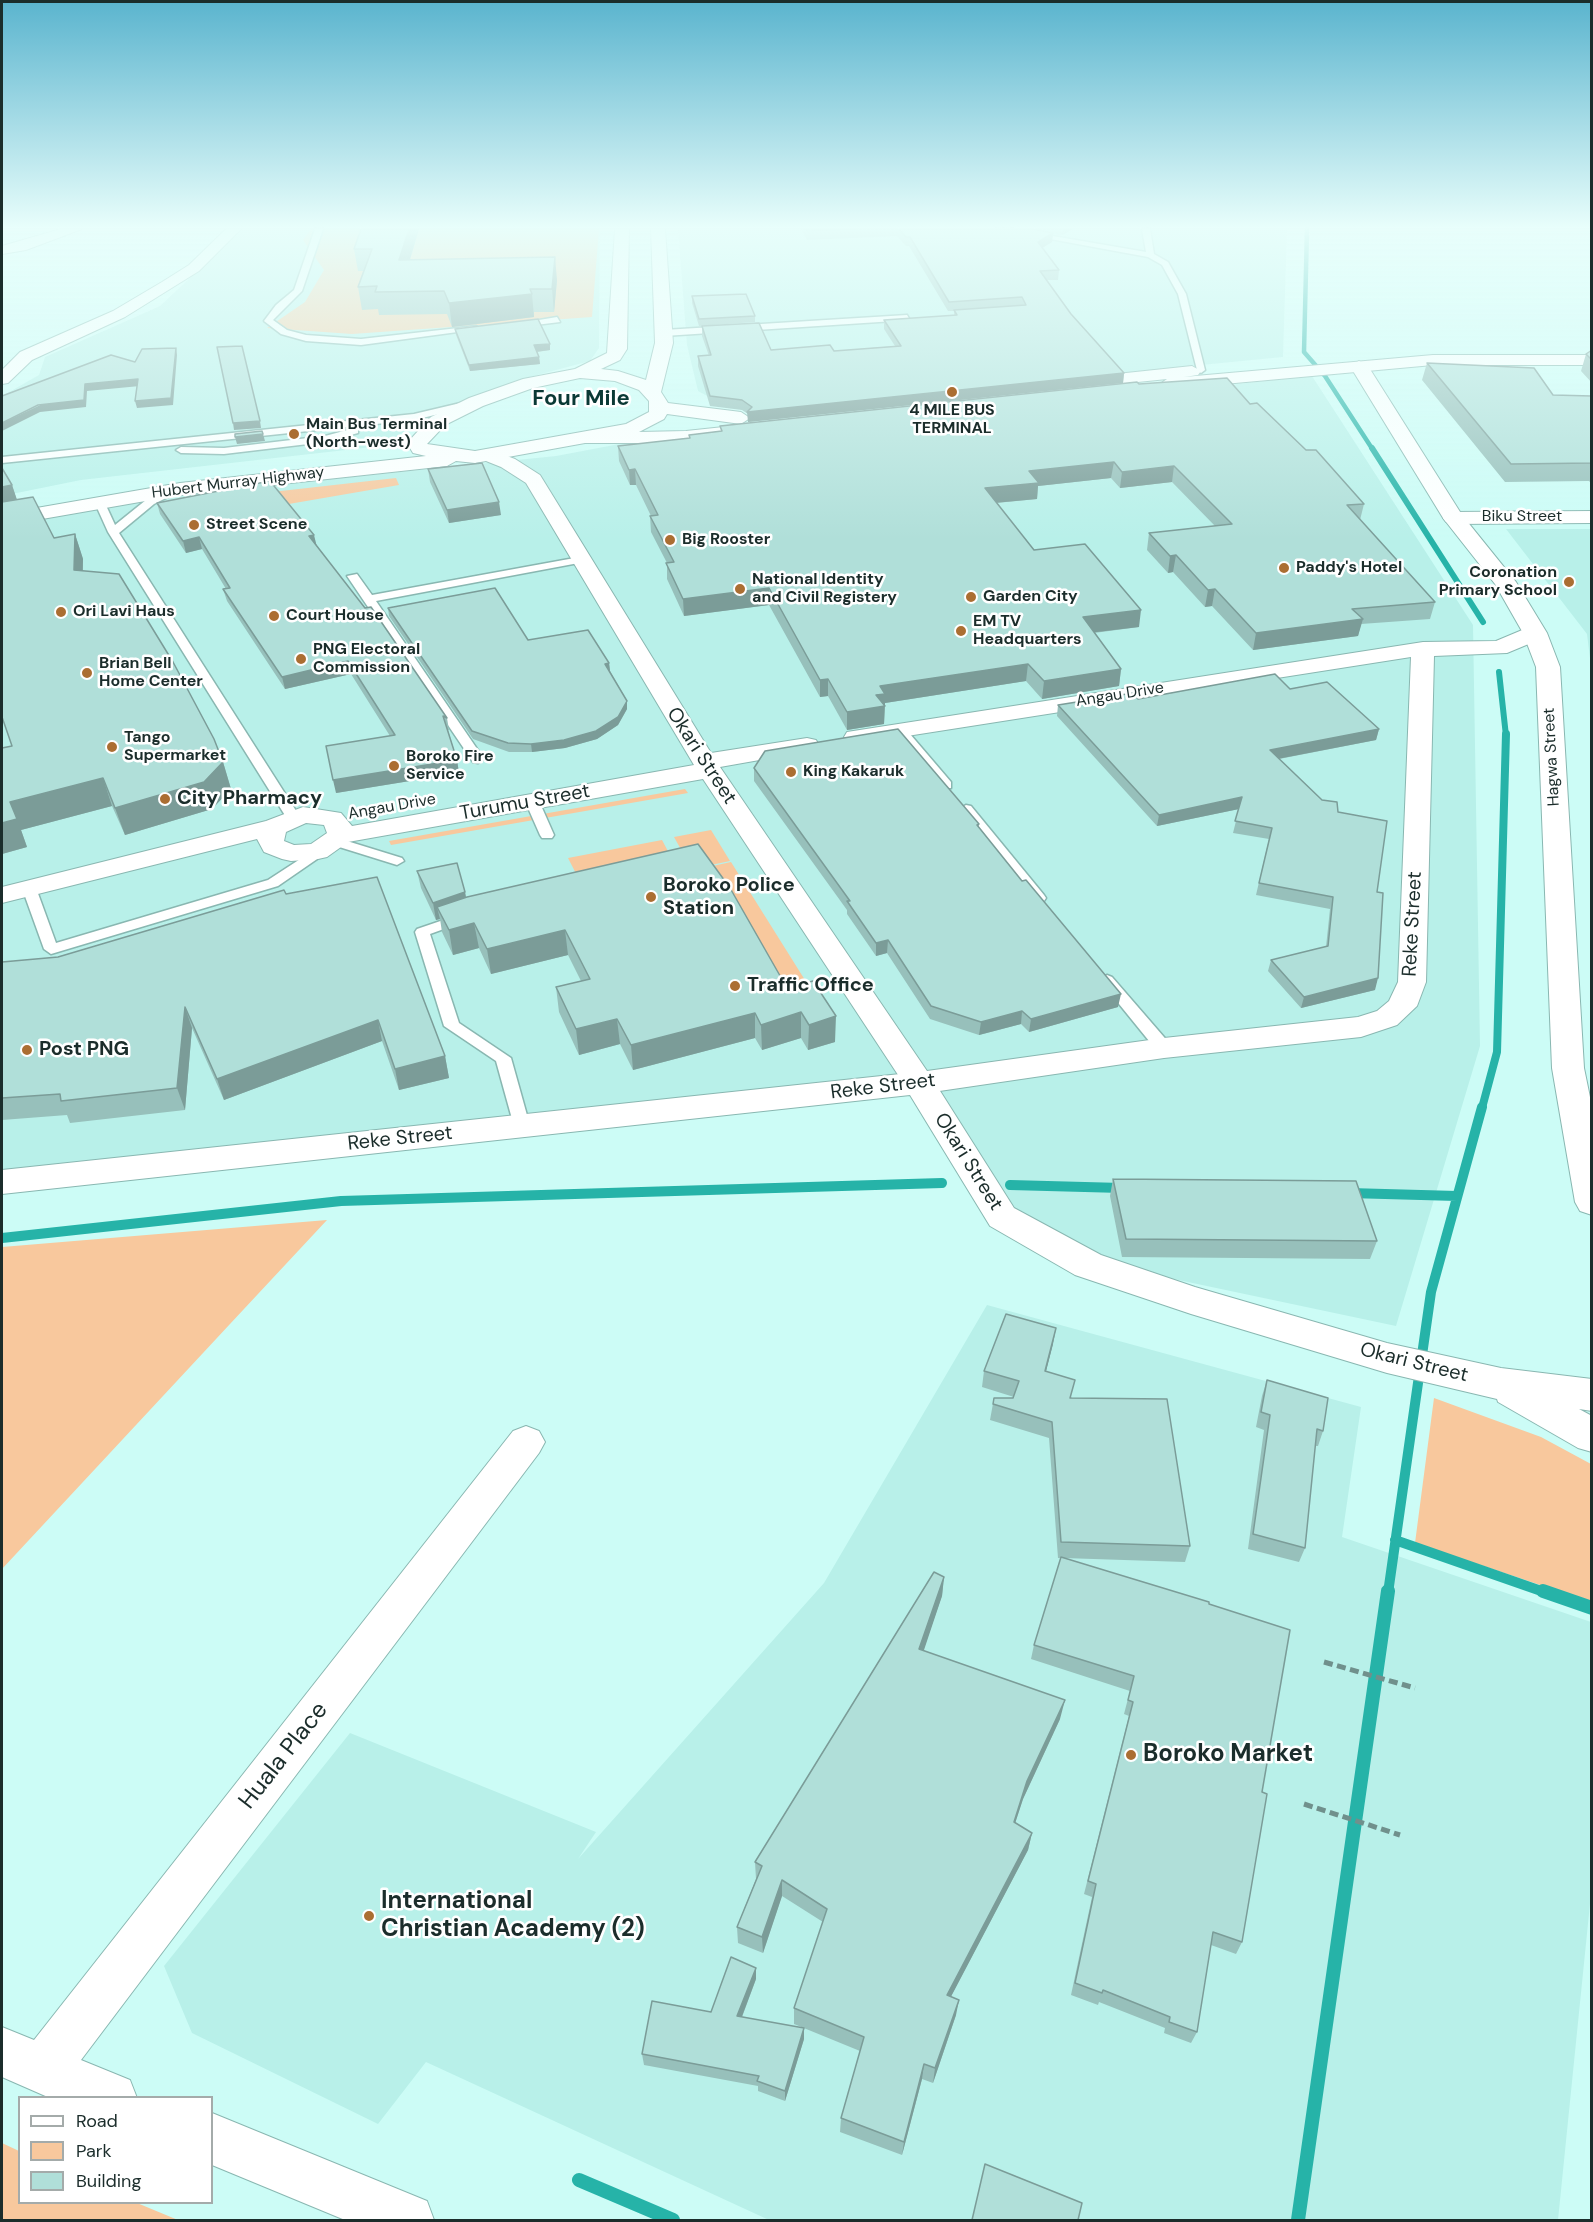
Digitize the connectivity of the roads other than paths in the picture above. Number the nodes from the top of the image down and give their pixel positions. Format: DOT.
graph roads {
  1 [pos="78,333"];
  2 [pos="287,333"];
  3 [pos="445,333"];
  4 [pos="619,333"];
  5 [pos="664,333"];
  6 [pos="669,333"];
  7 [pos="1192,333"];
  8 [pos="1592,351"];
  9 [pos="2,354"];
  10 [pos="26,356"];
  11 [pos="1592,360"];
  12 [pos="1288,367"];
  13 [pos="1351,367"];
  14 [pos="1201,370"];
  15 [pos="580,373"];
  16 [pos="2,379"];
  17 [pos="656,399"];
  18 [pos="476,402"];
  19 [pos="438,421"];
  20 [pos="588,438"];
  21 [pos="542,446"];
  22 [pos="482,456"];
  23 [pos="2,460"];
  24 [pos="533,479"];
  25 [pos="180,489"];
  26 [pos="25,496"];
  27 [pos="99,501"];
  28 [pos="1592,517"];
  29 [pos="1453,518"];
  30 [pos="2,520"];
  31 [pos="113,532"];
  32 [pos="580,560"];
  33 [pos="353,576"];
  34 [pos="368,599"];
  35 [pos="1535,633"];
  36 [pos="1423,649"];
  37 [pos="900,730"];
  38 [pos="478,759"];
  39 [pos="704,762"];
  40 [pos="532,801"];
  41 [pos="284,822"];
  42 [pos="548,835"];
  43 [pos="331,836"];
  44 [pos="397,861"];
  45 [pos="29,888"];
  46 [pos="2,895"];
  47 [pos="1051,912"];
  48 [pos="474,913"];
  49 [pos="1096,966"];
  50 [pos="1164,1048"];
  51 [pos="919,1083"];
  52 [pos="522,1126"];
  53 [pos="2,1182"];
  54 [pos="1592,1202"];
  55 [pos="1501,1384"];
  56 [pos="1592,1395"];
  57 [pos="1592,1436"];
  58 [pos="526,1442"];
  59 [pos="22,2061"];
  60 [pos="110,2096"];
  61 [pos="213,2139"];
  62 [pos="408,2220"];
  1 -- 10 [label="street"];
  2 -- 3 [label="lane"];
  4 -- 15 [label="main road"];
  5 -- 6 [label="lane"];
  5 -- 17 [label="main road"];
  7 -- 14 [label="lane"];
  8 -- 12 [label="main road"];
  9 -- 10 [label="street"];
  10 -- 16 [label="street"];
  11 -- 13 [label="main road"];
  12 -- 13 [label="main road"];
  12 -- 14 [label="main road"];
  12 -- 14 [label="main road"];
  13 -- 29 [label="main road, Hagwa Street"];
  15 -- 17 [label="main road"];
  15 -- 18 [label="main road, Hubert Murray Highway"];
  17 -- 20 [label="main road"];
  17 -- 20 [label="main road"];
  18 -- 19 [label="main road, Hubert Murray Highway"];
  18 -- 23 [label="lane"];
  19 -- 22 [label="main road"];
  19 -- 26 [label="main road, Hubert Murray Highway"];
  20 -- 21 [label="main road, Hubert Murray Highway"];
  21 -- 22 [label="main road, Hubert Murray Highway"];
  21 -- 24 [label="street"];
  22 -- 24 [label="street, Okari Street"];
  22 -- 25 [label="main road, Hubert Murray Highway"];
  24 -- 32 [label="street, Okari Street"];
  25 -- 27 [label="main road, Hubert Murray Highway"];
  25 -- 31 [label="lane"];
  27 -- 30 [label="main road, Hubert Murray Highway"];
  27 -- 31 [label="lane"];
  28 -- 29 [label="street, Biku Street"];
  29 -- 35 [label="main road, Hagwa Street"];
  31 -- 41 [label="lane"];
  32 -- 34 [label="lane"];
  32 -- 39 [label="street, Okari Street"];
  33 -- 34 [label="lane"];
  34 -- 38 [label="lane"];
  35 -- 36 [label="street, Angau Drive"];
  35 -- 54 [label="main road, Hagwa Street"];
  36 -- 37 [label="street, Angau Drive"];
  36 -- 50 [label="street, Reke Street"];
  37 -- 39 [label="street, Angau Drive"];
  37 -- 47 [label="lane"];
  39 -- 40 [label="street, Turumu Street"];
  39 -- 43 [label="street, Angau Drive"];
  39 -- 51 [label="street, Okari Street"];
  40 -- 42 [label="lane"];
  40 -- 43 [label="street, Turumu Street"];
  41 -- 43 [label="street"];
  41 -- 43 [label="street"];
  41 -- 45 [label="street"];
  43 -- 44 [label="lane"];
  43 -- 45 [label="lane"];
  45 -- 46 [label="street"];
  48 -- 52 [label="lane"];
  49 -- 50 [label="lane"];
  50 -- 51 [label="street, Reke Street"];
  51 -- 52 [label="main road, Reke Street"];
  51 -- 55 [label="main road, Okari Street"];
  52 -- 53 [label="main road, Reke Street"];
  55 -- 56 [label="main road, Okari Street"];
  55 -- 57 [label="main road, Okari Street"];
  58 -- 59 [label="street, Huala Place"];
  59 -- 60 [label="street"];
  61 -- 62 [label="street"];
}
